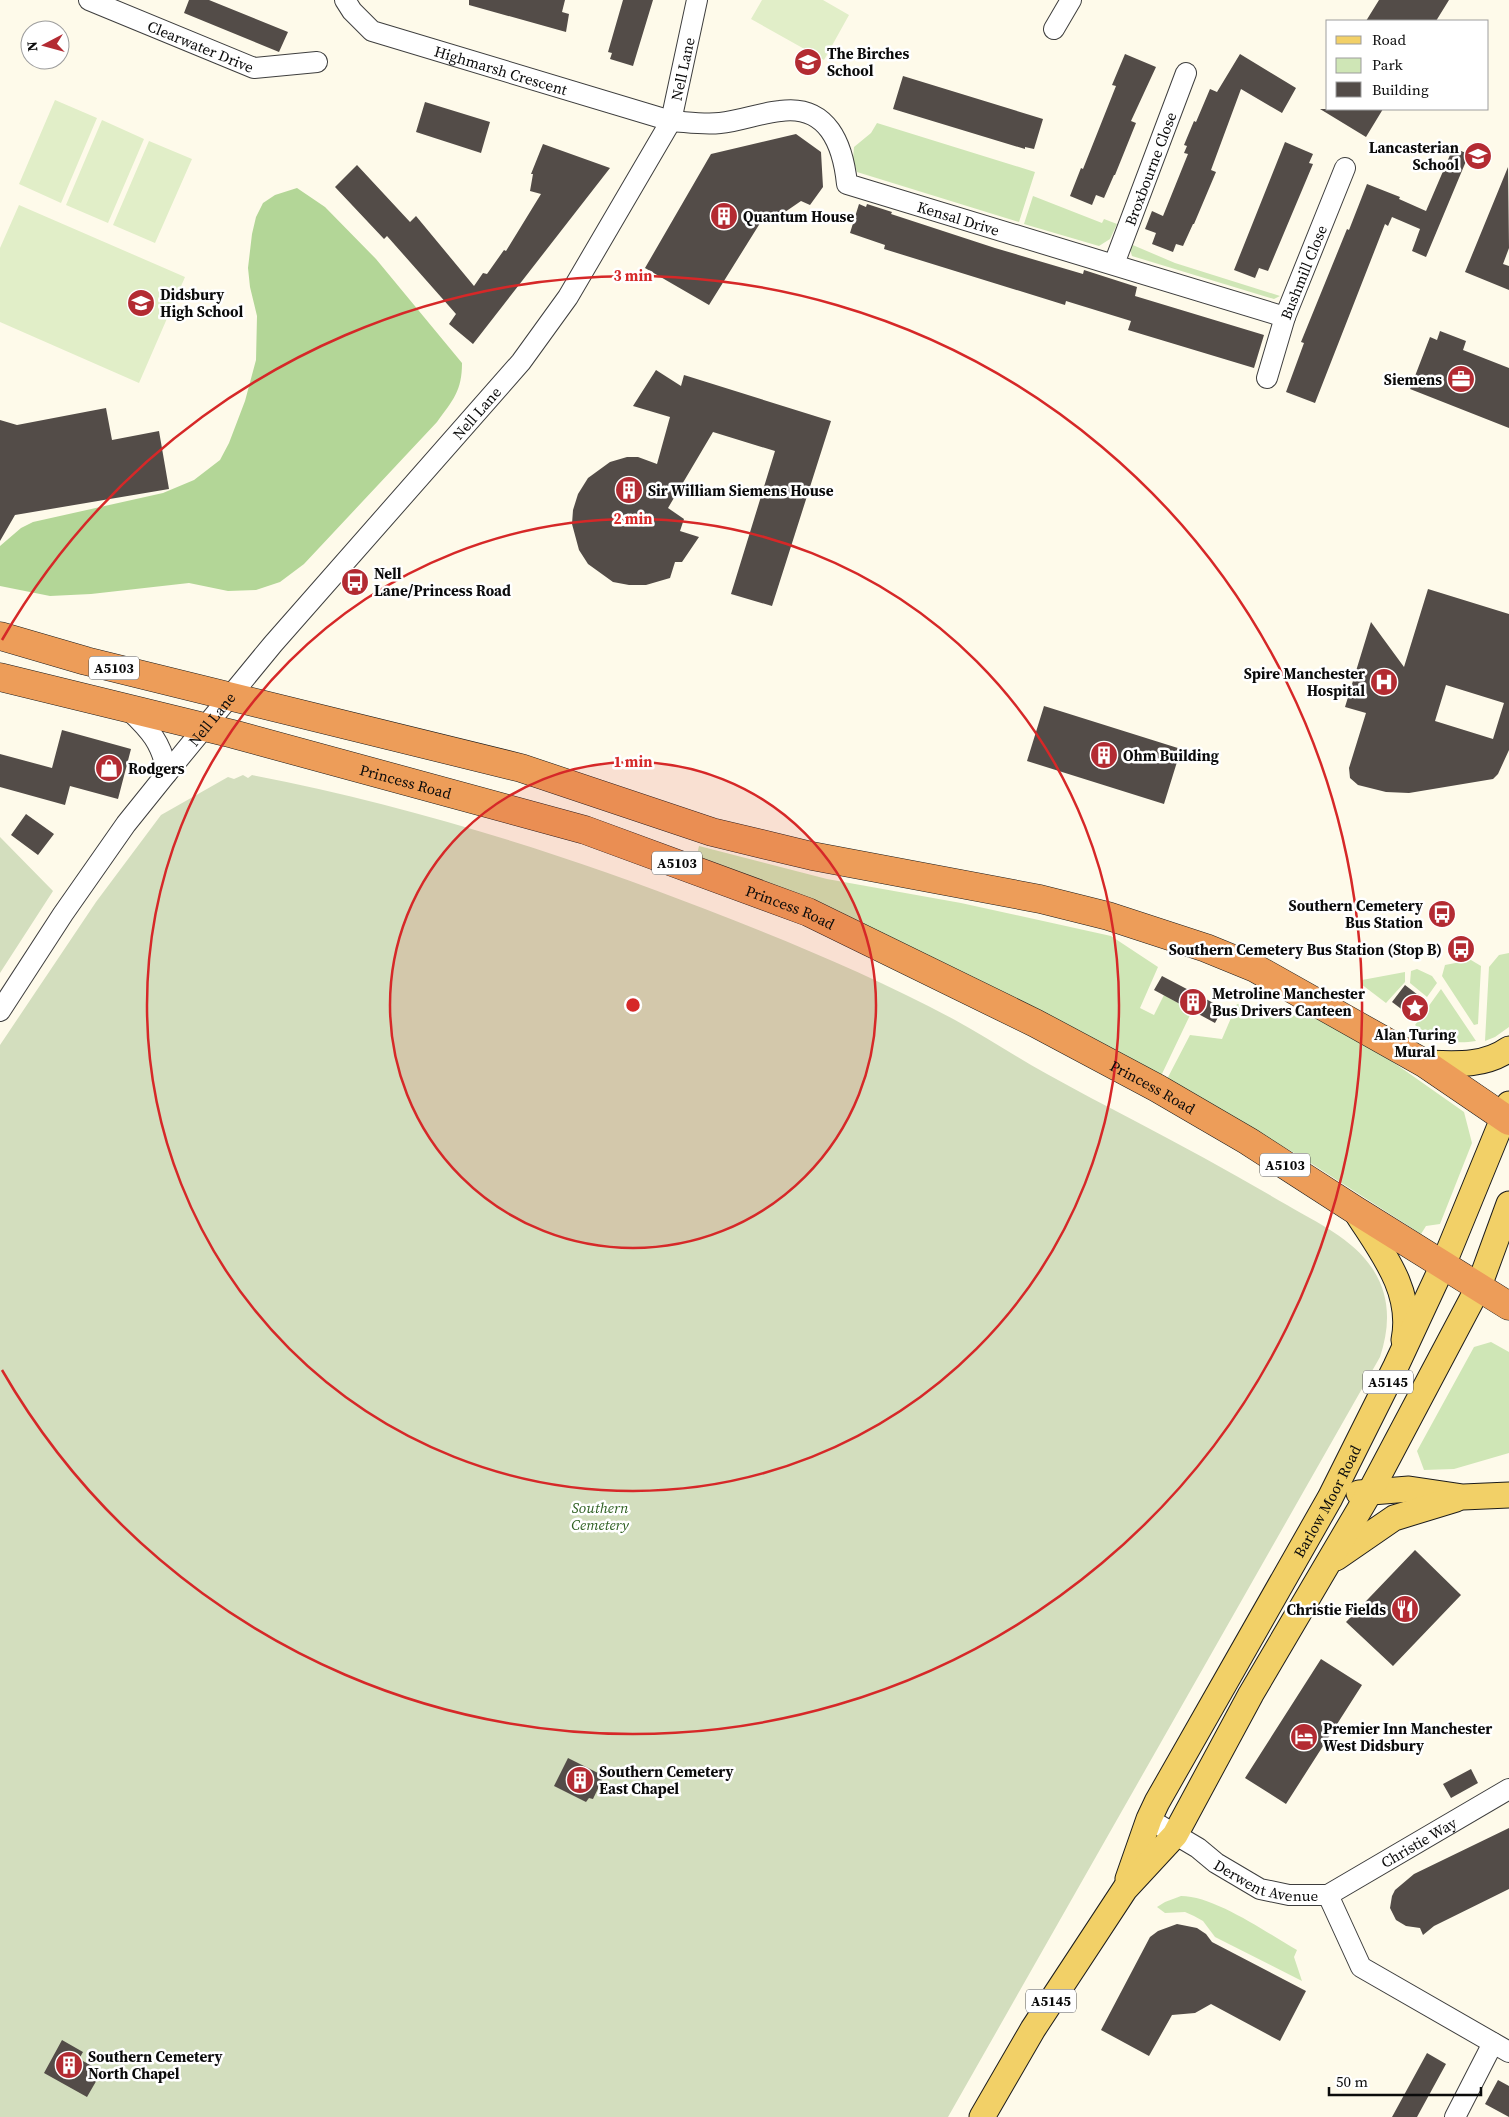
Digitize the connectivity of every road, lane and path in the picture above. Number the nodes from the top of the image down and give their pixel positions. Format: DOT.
graph roads {
  1 [pos="89,0"];
  2 [pos="345,0"];
  3 [pos="697,0"];
  4 [pos="1071,0"];
  5 [pos="1054,28"];
  6 [pos="317,62"];
  7 [pos="1186,73"];
  8 [pos="671,121"];
  9 [pos="1345,168"];
  10 [pos="1114,264"];
  11 [pos="1285,317"];
  12 [pos="1267,378"];
  13 [pos="0,636"];
  14 [pos="0,677"];
  15 [pos="229,696"];
  16 [pos="128,709"];
  17 [pos="205,727"];
  18 [pos="166,773"];
  19 [pos="0,1011"];
  20 [pos="1509,1049"];
  21 [pos="1424,1063"];
  22 [pos="1508,1114"];
  23 [pos="1509,1204"];
  24 [pos="1355,1210"];
  25 [pos="1443,1265"];
  26 [pos="1479,1286"];
  27 [pos="1509,1306"];
  28 [pos="1396,1366"];
  29 [pos="1371,1490"];
  30 [pos="1509,1495"];
  31 [pos="1463,1497"];
  32 [pos="1330,1498"];
  33 [pos="1327,1564"];
  34 [pos="1509,1789"];
  35 [pos="1149,1818"];
  36 [pos="1175,1835"];
  37 [pos="1125,1889"];
  38 [pos="1328,1895"];
  39 [pos="1501,2048"];
  40 [pos="982,2117"];
  41 [pos="1455,2117"];
  1 -- 6 [label="street, Clearwater Drive"];
  2 -- 8 [label="street, Highmarsh Crescent"];
  3 -- 8 [label="street, Nell Lane"];
  4 -- 5 [label="street"];
  7 -- 10 [label="street, Broxbourne Close"];
  8 -- 10 [label="street, Kensal Drive"];
  8 -- 15 [label="street, Nell Lane"];
  9 -- 11 [label="street, Bushmill Close"];
  10 -- 11 [label="street, Kensal Drive"];
  11 -- 12 [label="street, Bushmill Close"];
  13 -- 15 [label="highway, A5103"];
  14 -- 16 [label="highway, Princess Road / A5103"];
  15 -- 17 [label="street, Nell Lane"];
  15 -- 21 [label="highway, A5103"];
  16 -- 17 [label="highway, Princess Road / A5103"];
  16 -- 18 [label="street"];
  17 -- 18 [label="street, Nell Lane"];
  17 -- 24 [label="highway, Princess Road / A5103"];
  18 -- 19 [label="street, Nell Lane"];
  20 -- 21 [label="main road"];
  21 -- 22 [label="highway, A5103"];
  22 -- 25 [label="main road, Barlow Moor Road / A5145"];
  23 -- 26 [label="main road, Barlow Moor Road / A5145"];
  24 -- 25 [label="highway, Princess Road / A5103"];
  24 -- 28 [label="main road, A5145"];
  25 -- 26 [label="highway, Princess Road / A5103"];
  25 -- 28 [label="main road, Barlow Moor Road / A5145"];
  26 -- 27 [label="highway, Princess Road / A5103"];
  26 -- 29 [label="main road, Barlow Moor Road / A5145"];
  28 -- 32 [label="main road, Barlow Moor Road / A5145"];
  29 -- 31 [label="main road, A5145"];
  29 -- 32 [label="main road, A5145"];
  29 -- 33 [label="main road, Barlow Moor Road / A5145"];
  30 -- 31 [label="main road, A5145"];
  31 -- 33 [label="main road, A5145"];
  32 -- 35 [label="main road, Barlow Moor Road / A5145"];
  33 -- 36 [label="main road, Barlow Moor Road / A5145"];
  34 -- 38 [label="street, Christie Way"];
  35 -- 36 [label="street, Derwent Avenue"];
  35 -- 37 [label="main road, Barlow Moor Road / A5145"];
  36 -- 37 [label="main road, Barlow Moor Road / A5145"];
  36 -- 38 [label="street, Derwent Avenue"];
  37 -- 40 [label="main road, Barlow Moor Road / A5145"];
  38 -- 39 [label="street, Derwent Avenue"];
  39 -- 41 [label="street"];
}
